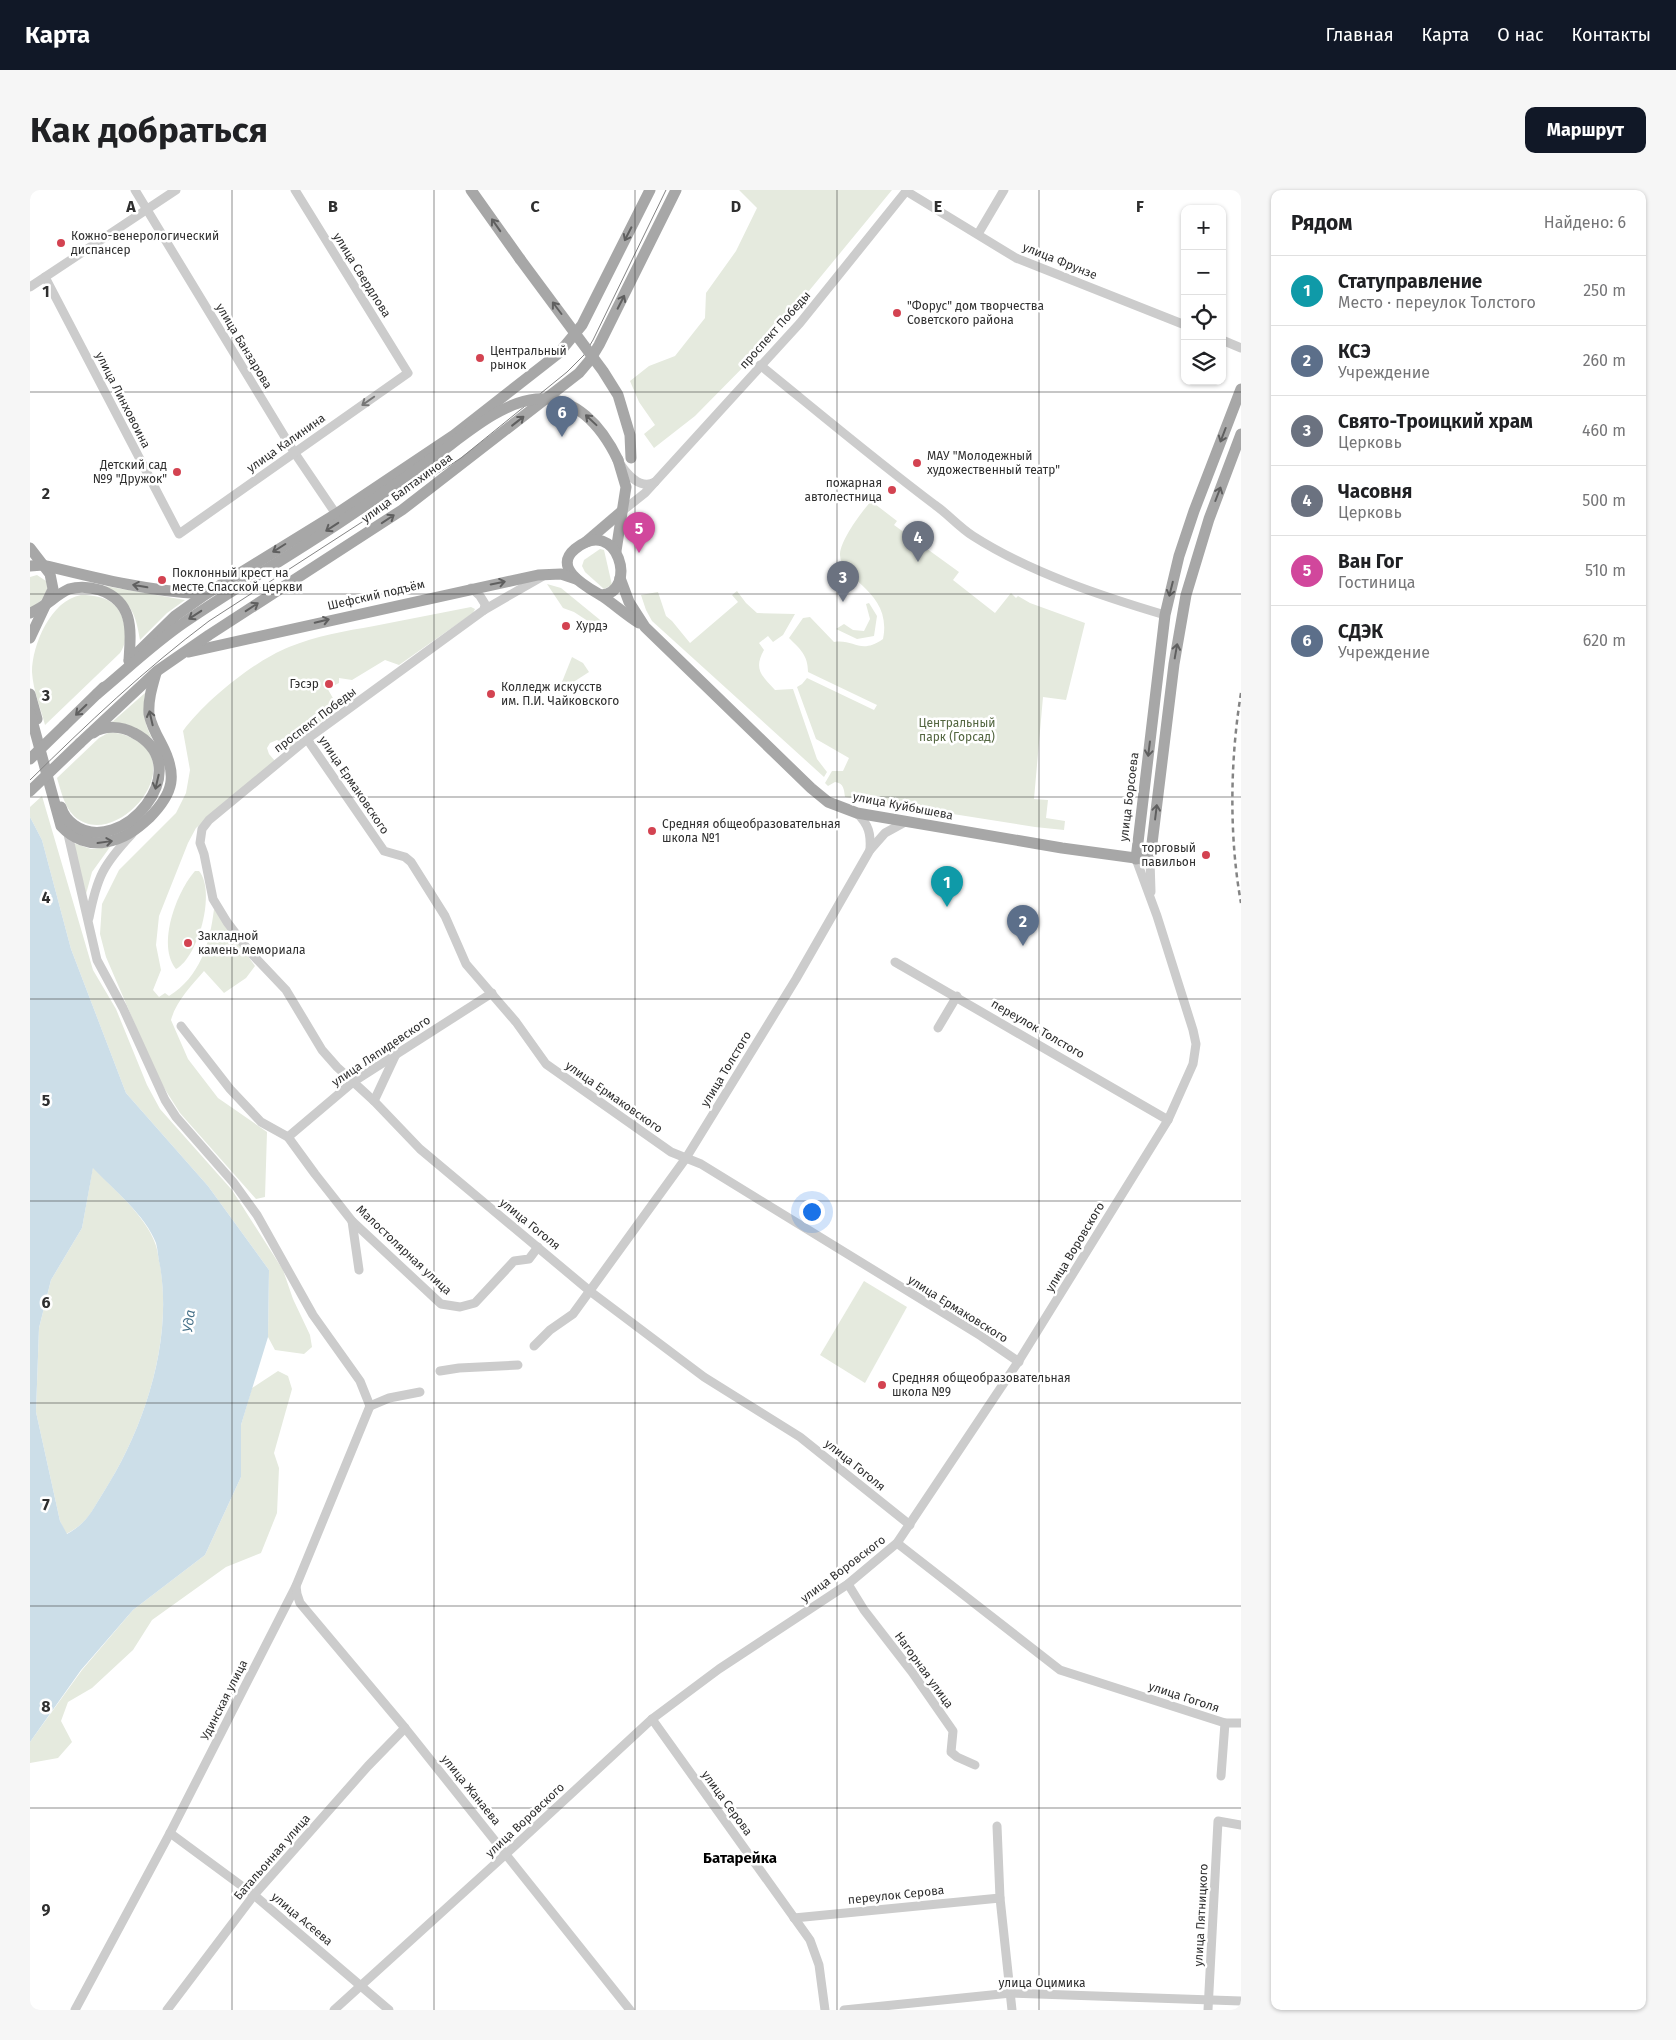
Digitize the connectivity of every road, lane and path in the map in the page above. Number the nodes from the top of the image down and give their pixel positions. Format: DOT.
graph roads {
  1 [pos="134,190"];
  2 [pos="176,190"];
  3 [pos="295,190"];
  4 [pos="471,190"];
  5 [pos="650,190"];
  6 [pos="676,190"];
  7 [pos="907,190"];
  8 [pos="1004,190"];
  9 [pos="147,210"];
  10 [pos="978,234"];
  11 [pos="45,277"];
  12 [pos="30,287"];
  13 [pos="1181,324"];
  14 [pos="1226,342"];
  15 [pos="1241,348"];
  16 [pos="760,365"];
  17 [pos="408,373"];
  18 [pos="1241,389"];
  19 [pos="1241,434"];
  20 [pos="294,452"];
  21 [pos="618,460"];
  22 [pos="632,470"];
  23 [pos="655,482"];
  24 [pos="626,487"];
  25 [pos="621,512"];
  26 [pos="336,514"];
  27 [pos="179,534"];
  28 [pos="584,544"];
  29 [pos="30,548"];
  30 [pos="616,551"];
  31 [pos="30,566"];
  32 [pos="43,566"];
  33 [pos="548,573"];
  34 [pos="620,578"];
  35 [pos="576,579"];
  36 [pos="471,588"];
  37 [pos="206,594"];
  38 [pos="601,595"];
  39 [pos="47,605"];
  40 [pos="484,610"];
  41 [pos="30,613"];
  42 [pos="1165,615"];
  43 [pos="644,627"];
  44 [pos="30,638"];
  45 [pos="182,653"];
  46 [pos="130,660"];
  47 [pos="157,671"];
  48 [pos="30,694"];
  49 [pos="97,694"];
  50 [pos="30,712"];
  51 [pos="307,739"];
  52 [pos="80,743"];
  53 [pos="30,759"];
  54 [pos="30,791"];
  55 [pos="62,812"];
  56 [pos="857,813"];
  57 [pos="905,822"];
  58 [pos="64,830"];
  59 [pos="136,830"];
  60 [pos="870,850"];
  61 [pos="1136,859"];
  62 [pos="1150,860"];
  63 [pos="209,873"];
  64 [pos="1151,900"];
  65 [pos="88,921"];
  66 [pos="895,962"];
  67 [pos="492,993"];
  68 [pos="957,996"];
  69 [pos="181,1026"];
  70 [pos="938,1028"];
  71 [pos="396,1054"];
  72 [pos="353,1082"];
  73 [pos="374,1102"];
  74 [pos="1168,1120"];
  75 [pos="288,1137"];
  76 [pos="686,1158"];
  77 [pos="352,1221"];
  78 [pos="538,1247"];
  79 [pos="359,1270"];
  80 [pos="591,1292"];
  81 [pos="534,1346"];
  82 [pos="1018,1362"];
  83 [pos="518,1365"];
  84 [pos="440,1371"];
  85 [pos="420,1392"];
  86 [pos="370,1406"];
  87 [pos="910,1525"];
  88 [pos="897,1543"];
  89 [pos="848,1584"];
  90 [pos="296,1586"];
  91 [pos="652,1720"];
  92 [pos="1241,1723"];
  93 [pos="1225,1724"];
  94 [pos="405,1728"];
  95 [pos="975,1765"];
  96 [pos="1221,1776"];
  97 [pos="1241,1825"];
  98 [pos="998,1826"];
  99 [pos="170,1833"];
  100 [pos="506,1854"];
  101 [pos="254,1894"];
  102 [pos="1000,1898"];
  103 [pos="794,1918"];
  104 [pos="360,1985"];
  105 [pos="1011,1993"];
  106 [pos="1209,1998"];
  107 [pos="1241,2000"];
  108 [pos="75,2010"];
  109 [pos="167,2010"];
  110 [pos="334,2010"];
  111 [pos="389,2010"];
  112 [pos="630,2010"];
  113 [pos="824,2010"];
  114 [pos="844,2010"];
  115 [pos="1012,2010"];
  116 [pos="1208,2010"];
  1 -- 9 [label="street, улица Банзарова"];
  2 -- 9 [label="street"];
  3 -- 17 [label="street, улица Свердлова"];
  22 -- 4 [label="main road, one-way, bridge"];
  5 -- 26 [label="main road, улица Балтахинова, one-way"];
  45 -- 6 [label="main road, улица Балтахинова, one-way"];
  7 -- 10 [label="street, улица Фрунзе"];
  7 -- 16 [label="street, проспект Победы"];
  8 -- 10 [label="street"];
  9 -- 11 [label="street"];
  9 -- 20 [label="street, улица Банзарова"];
  10 -- 13 [label="street, улица Фрунзе"];
  11 -- 12 [label="street"];
  11 -- 27 [label="street, улица Линховоина"];
  14 -- 15 [label="street"];
  16 -- 23 [label="street, проспект Победы"];
  16 -- 42 [label="street"];
  17 -- 20 [label="street, улица Калинина, one-way"];
  18 -- 42 [label="main road, улица Борсоева, one-way"];
  62 -- 19 [label="main road, one-way"];
  20 -- 26 [label="street, улица Банзарова"];
  20 -- 27 [label="street, улица Калинина"];
  21 -- 22 [label="street"];
  21 -- 24 [label="main road, улица Куйбышева"];
  21 -- 49 [label="main road, улица Куйбышева, one-way, bridge"];
  22 -- 23 [label="street"];
  22 -- 24 [label="main road"];
  23 -- 25 [label="street, проспект Победы"];
  24 -- 25 [label="main road, улица Куйбышева"];
  25 -- 28 [label="main road"];
  25 -- 30 [label="main road, улица Куйбышева"];
  26 -- 37 [label="main road, улица Балтахинова, one-way"];
  28 -- 30 [label="main road"];
  28 -- 35 [label="main road"];
  29 -- 32 [label="main road"];
  30 -- 34 [label="main road, улица Куйбышева"];
  31 -- 32 [label="main road"];
  37 -- 32 [label="main road, one-way"];
  32 -- 39 [label="main road"];
  33 -- 35 [label="main road, Шефский подъём"];
  36 -- 33 [label="main road, Шефский подъём, one-way"];
  33 -- 40 [label="street, проспект Победы"];
  34 -- 38 [label="main road"];
  34 -- 43 [label="main road, улица Куйбышева"];
  35 -- 38 [label="main road, улица Куйбышева"];
  36 -- 40 [label="street"];
  45 -- 36 [label="main road, Шефский подъём, one-way"];
  37 -- 46 [label="main road, улица Балтахинова"];
  38 -- 43 [label="main road, улица Куйбышева"];
  39 -- 41 [label="main road"];
  39 -- 44 [label="main road"];
  39 -- 46 [label="main road"];
  40 -- 51 [label="street, проспект Победы"];
  42 -- 61 [label="main road, улица Борсоева, one-way"];
  43 -- 56 [label="main road, улица Куйбышева"];
  45 -- 47 [label="main road, улица Балтахинова"];
  46 -- 49 [label="main road, улица Балтахинова"];
  47 -- 52 [label="main road, улица Балтахинова"];
  59 -- 47 [label="main road, one-way"];
  48 -- 55 [label="main road"];
  49 -- 53 [label="main road, улица Балтахинова, one-way, bridge"];
  50 -- 58 [label="main road"];
  51 -- 63 [label="street, проспект Победы"];
  51 -- 67 [label="street, улица Ермаковского"];
  52 -- 54 [label="main road, bridge"];
  52 -- 55 [label="main road, one-way"];
  55 -- 58 [label="street"];
  56 -- 57 [label="main road, улица Куйбышева"];
  56 -- 60 [label="street"];
  57 -- 60 [label="street, улица Толстого"];
  57 -- 61 [label="main road, улица Куйбышева"];
  58 -- 59 [label="main road, one-way"];
  58 -- 65 [label="street"];
  59 -- 65 [label="street"];
  60 -- 76 [label="street, улица Толстого"];
  61 -- 62 [label="main road, улица Борсоева"];
  61 -- 64 [label="street"];
  62 -- 64 [label="street"];
  63 -- 72 [label="street, улица Гоголя"];
  64 -- 74 [label="street, улица Воровского"];
  65 -- 86 [label="street"];
  66 -- 68 [label="street, переулок Толстого"];
  67 -- 71 [label="street, улица Ляпидевского"];
  67 -- 76 [label="street, улица Ермаковского"];
  68 -- 70 [label="street"];
  68 -- 74 [label="street, переулок Толстого"];
  69 -- 75 [label="street, Малостолярная улица"];
  71 -- 72 [label="street, улица Ляпидевского"];
  71 -- 73 [label="street"];
  72 -- 73 [label="street, улица Гоголя"];
  72 -- 75 [label="street, улица Ляпидевского"];
  73 -- 78 [label="street, улица Гоголя"];
  74 -- 82 [label="street, улица Воровского"];
  75 -- 77 [label="street, Малостолярная улица"];
  76 -- 80 [label="street, улица Толстого"];
  76 -- 82 [label="street, улица Ермаковского"];
  77 -- 78 [label="street, Малостолярная улица"];
  77 -- 79 [label="street"];
  78 -- 80 [label="street, улица Гоголя"];
  80 -- 81 [label="street, улица Толстого"];
  80 -- 87 [label="street, улица Гоголя"];
  82 -- 87 [label="street, улица Воровского"];
  83 -- 84 [label="street"];
  85 -- 86 [label="street"];
  86 -- 90 [label="street, Удинская улица"];
  87 -- 88 [label="street, улица Воровского"];
  88 -- 89 [label="street, улица Воровского"];
  88 -- 93 [label="street, улица Гоголя"];
  89 -- 91 [label="street, улица Воровского"];
  89 -- 95 [label="street, Нагорная улица"];
  90 -- 94 [label="street, улица Жанаева"];
  90 -- 99 [label="street, Удинская улица"];
  91 -- 100 [label="street, улица Воровского"];
  91 -- 103 [label="street, улица Серова"];
  92 -- 93 [label="street, улица Гоголя"];
  93 -- 96 [label="street"];
  94 -- 100 [label="street, улица Жанаева"];
  94 -- 101 [label="street, Батальонная улица"];
  97 -- 106 [label="street, улица Пятницкого"];
  98 -- 102 [label="street"];
  99 -- 101 [label="street, улица Асеева"];
  99 -- 108 [label="street, Удинская улица"];
  100 -- 104 [label="street, улица Воровского"];
  100 -- 112 [label="street, улица Жанаева"];
  101 -- 104 [label="street, улица Асеева"];
  101 -- 109 [label="street, Батальонная улица"];
  102 -- 103 [label="street, переулок Серова"];
  102 -- 105 [label="street"];
  103 -- 113 [label="street, улица Серова"];
  104 -- 110 [label="street, улица Воровского"];
  104 -- 111 [label="street, улица Асеева"];
  105 -- 106 [label="street, улица Оцимика"];
  105 -- 114 [label="street, улица Оцимика"];
  105 -- 115 [label="street"];
  106 -- 107 [label="street, улица Оцимика"];
  106 -- 116 [label="street, улица Пятницкого"];
}
